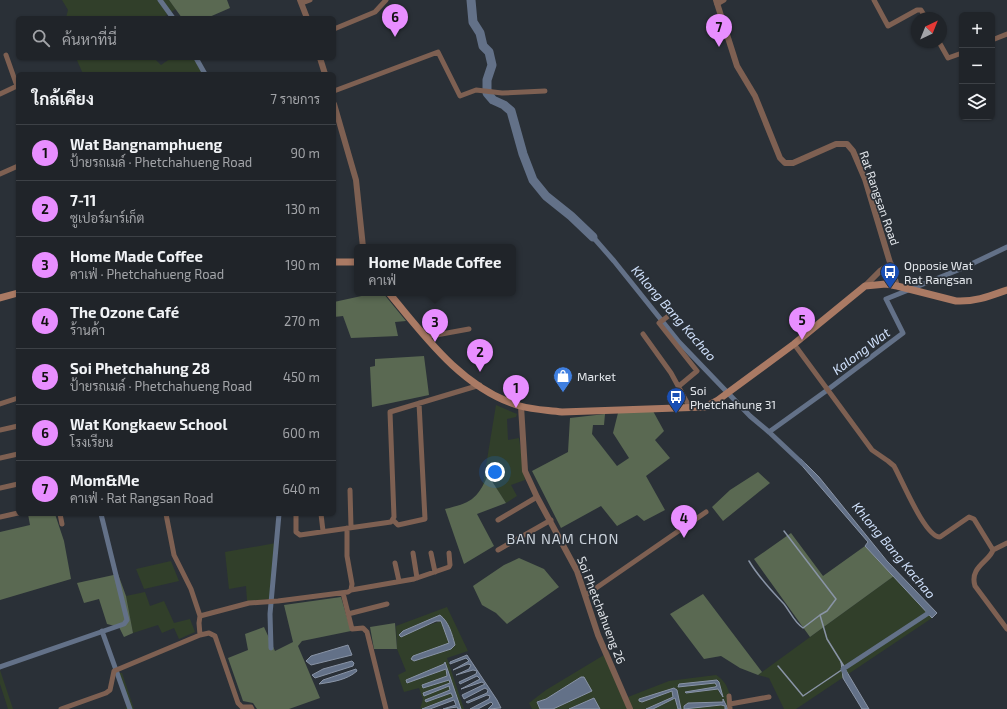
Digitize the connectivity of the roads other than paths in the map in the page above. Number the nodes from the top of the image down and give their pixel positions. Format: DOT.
graph roads {
  1 [pos="310,0"];
  2 [pos="386,0"];
  3 [pos="724,0"];
  4 [pos="874,0"];
  5 [pos="301,2"];
  6 [pos="716,2"];
  7 [pos="911,14"];
  8 [pos="306,16"];
  9 [pos="336,28"];
  10 [pos="1007,34"];
  11 [pos="995,39"];
  12 [pos="942,48"];
  13 [pos="6,54"];
  14 [pos="959,54"];
  15 [pos="321,60"];
  16 [pos="324,72"];
  17 [pos="16,83"];
  18 [pos="16,86"];
  19 [pos="336,90"];
  20 [pos="545,91"];
  21 [pos="0,94"];
  22 [pos="336,111"];
  23 [pos="16,167"];
  24 [pos="0,174"];
  25 [pos="363,244"];
  26 [pos="336,262"];
  27 [pos="354,262"];
  28 [pos="891,264"];
  29 [pos="865,286"];
  30 [pos="897,286"];
  31 [pos="1007,290"];
  32 [pos="16,294"];
  33 [pos="391,296"];
  34 [pos="0,298"];
  35 [pos="671,314"];
  36 [pos="469,329"];
  37 [pos="644,334"];
  38 [pos="425,337"];
  39 [pos="794,344"];
  40 [pos="480,385"];
  41 [pos="678,386"];
  42 [pos="16,399"];
  43 [pos="419,403"];
  44 [pos="0,404"];
  45 [pos="521,406"];
  46 [pos="690,408"];
  47 [pos="16,426"];
  48 [pos="0,430"];
  49 [pos="16,454"];
  50 [pos="0,458"];
  51 [pos="16,484"];
  52 [pos="0,488"];
  53 [pos="350,490"];
  54 [pos="537,497"];
  55 [pos="706,512"];
  56 [pos="16,513"];
  57 [pos="60,516"];
  58 [pos="166,516"];
  59 [pos="296,516"];
  60 [pos="321,516"];
  61 [pos="0,517"];
  62 [pos="393,520"];
  63 [pos="498,520"];
  64 [pos="550,520"];
  65 [pos="62,524"];
  66 [pos="349,528"];
  67 [pos="323,531"];
  68 [pos="1007,542"];
  69 [pos="498,550"];
  70 [pos="993,550"];
  71 [pos="431,553"];
  72 [pos="449,553"];
  73 [pos="413,554"];
  74 [pos="395,562"];
  75 [pos="435,572"];
  76 [pos="417,578"];
  77 [pos="399,581"];
  78 [pos="351,590"];
  79 [pos="343,593"];
  80 [pos="586,595"];
  81 [pos="387,604"];
  82 [pos="348,614"];
  83 [pos="200,616"];
  84 [pos="1007,629"];
  85 [pos="200,635"];
  86 [pos="729,696"];
  87 [pos="769,698"];
  88 [pos="730,706"];
  89 [pos="61,709"];
  90 [pos="252,709"];
  91 [pos="386,709"];
  92 [pos="630,709"];
  1 -- 5 [label="street"];
  2 -- 9 [label="street"];
  3 -- 6 [label="street"];
  4 -- 7 [label="street"];
  5 -- 8 [label="street"];
  6 -- 28 [label="street, Rat Rangsan Road"];
  10 -- 11 [label="street"];
  12 -- 14 [label="street"];
  13 -- 17 [label="street"];
  15 -- 16 [label="street"];
  18 -- 21 [label="street"];
  19 -- 20 [label="street"];
  22 -- 25 [label="street"];
  23 -- 24 [label="street"];
  26 -- 27 [label="main road"];
  28 -- 29 [label="street"];
  28 -- 30 [label="street"];
  29 -- 30 [label="main road"];
  29 -- 39 [label="main road"];
  30 -- 31 [label="main road"];
  32 -- 34 [label="main road"];
  33 -- 38 [label="main road"];
  35 -- 41 [label="street"];
  36 -- 38 [label="street"];
  37 -- 41 [label="street"];
  38 -- 40 [label="main road"];
  39 -- 46 [label="main road"];
  39 -- 70 [label="street"];
  40 -- 43 [label="street"];
  40 -- 45 [label="main road"];
  41 -- 46 [label="street"];
  42 -- 44 [label="street"];
  43 -- 62 [label="street"];
  43 -- 62 [label="street"];
  45 -- 46 [label="main road"];
  45 -- 54 [label="street, Soi Phetchahueng 26"];
  47 -- 48 [label="street"];
  49 -- 50 [label="street"];
  51 -- 52 [label="street"];
  53 -- 66 [label="street"];
  54 -- 63 [label="street"];
  54 -- 64 [label="street, Soi Phetchahueng 26"];
  55 -- 80 [label="street"];
  56 -- 61 [label="street"];
  57 -- 65 [label="street"];
  58 -- 83 [label="street"];
  59 -- 67 [label="street"];
  60 -- 67 [label="street"];
  62 -- 66 [label="street"];
  64 -- 69 [label="street"];
  64 -- 80 [label="street, Soi Phetchahueng 26"];
  66 -- 67 [label="street"];
  66 -- 78 [label="street"];
  68 -- 70 [label="street"];
  70 -- 84 [label="street"];
  71 -- 75 [label="street"];
  72 -- 75 [label="street"];
  73 -- 76 [label="street"];
  74 -- 77 [label="street"];
  75 -- 76 [label="street"];
  76 -- 77 [label="street"];
  77 -- 78 [label="street"];
  78 -- 79 [label="street"];
  79 -- 82 [label="street"];
  79 -- 83 [label="street"];
  80 -- 92 [label="street, Soi Phetchahueng 26"];
  81 -- 82 [label="street"];
  82 -- 91 [label="street"];
  83 -- 85 [label="street"];
  85 -- 89 [label="street"];
  85 -- 90 [label="street"];
  86 -- 88 [label="street"];
  87 -- 88 [label="street"];
}
